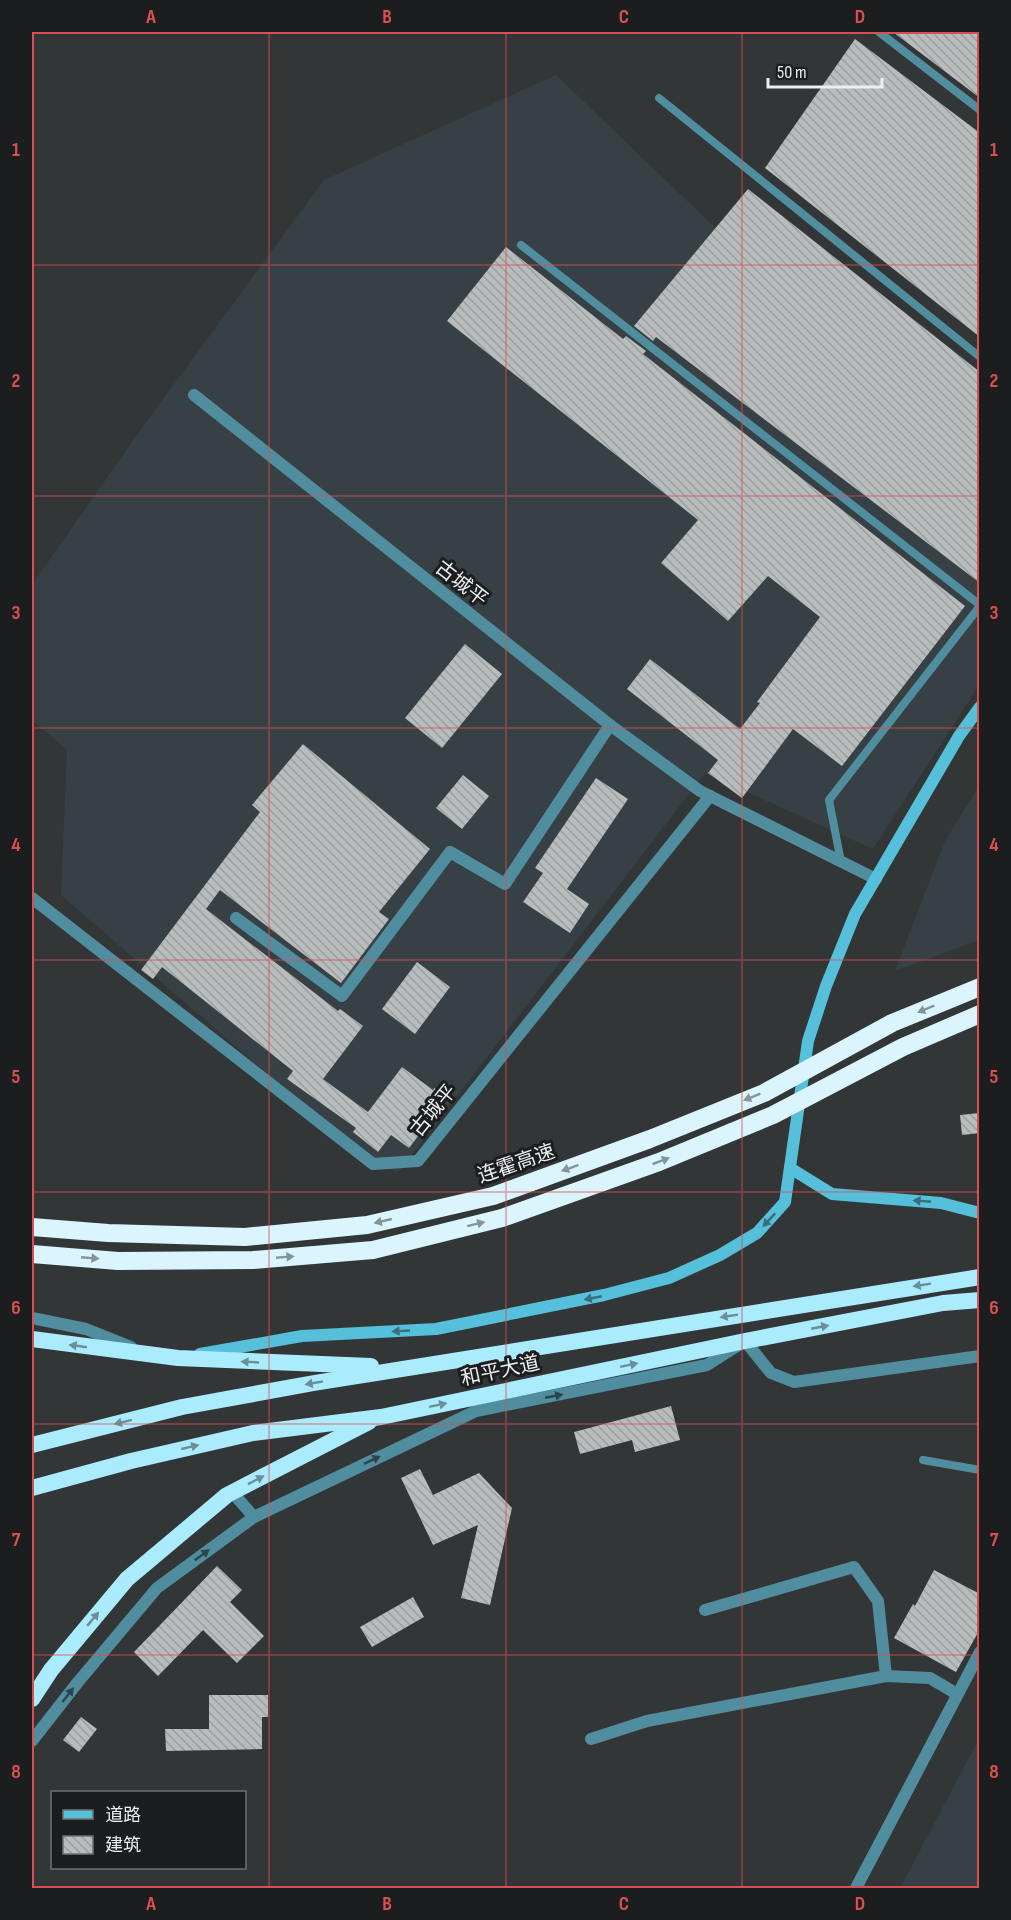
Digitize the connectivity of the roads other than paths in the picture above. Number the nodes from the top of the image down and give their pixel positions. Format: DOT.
graph roads {
  1 [pos="879,32"];
  2 [pos="659,98"];
  3 [pos="980,110"];
  4 [pos="521,245"];
  5 [pos="980,357"];
  6 [pos="194,395"];
  7 [pos="980,605"];
  8 [pos="980,707"];
  9 [pos="610,725"];
  10 [pos="710,796"];
  11 [pos="841,862"];
  12 [pos="876,879"];
  13 [pos="32,898"];
  14 [pos="236,918"];
  15 [pos="980,987"];
  16 [pos="980,1014"];
  17 [pos="790,1168"];
  18 [pos="980,1213"];
  19 [pos="32,1227"];
  20 [pos="32,1254"];
  21 [pos="980,1277"];
  22 [pos="980,1300"];
  23 [pos="32,1318"];
  24 [pos="32,1339"];
  25 [pos="745,1341"];
  26 [pos="143,1352"];
  27 [pos="980,1356"];
  28 [pos="177,1358"];
  29 [pos="413,1367"];
  30 [pos="381,1416"];
  31 [pos="32,1445"];
  32 [pos="923,1460"];
  33 [pos="980,1470"];
  34 [pos="32,1488"];
  35 [pos="232,1492"];
  36 [pos="254,1517"];
  37 [pos="705,1610"];
  38 [pos="980,1652"];
  39 [pos="886,1676"];
  40 [pos="957,1694"];
  41 [pos="32,1699"];
  42 [pos="591,1739"];
  43 [pos="32,1741"];
  44 [pos="856,1888"];
  1 -- 3 [label="lane"];
  2 -- 5 [label="lane"];
  4 -- 7 [label="lane"];
  6 -- 9 [label="street, 古城平"];
  7 -- 11 [label="lane"];
  8 -- 12 [label="main road"];
  9 -- 10 [label="street, 古城平"];
  9 -- 14 [label="street"];
  10 -- 11 [label="street, 古城平"];
  10 -- 13 [label="street, 古城平"];
  11 -- 12 [label="street, 古城平"];
  12 -- 17 [label="main road"];
  15 -- 19 [label="highway, 连霍高速, one-way"];
  20 -- 16 [label="highway, one-way"];
  18 -- 17 [label="main road, one-way"];
  17 -- 28 [label="main road, one-way"];
  21 -- 29 [label="highway, 和平大道, one-way"];
  25 -- 22 [label="highway, 和平大道, one-way"];
  23 -- 26 [label="street"];
  26 -- 24 [label="highway, one-way"];
  25 -- 27 [label="street"];
  30 -- 25 [label="highway, 和平大道, one-way"];
  36 -- 25 [label="street, one-way"];
  26 -- 28 [label="highway"];
  29 -- 28 [label="highway, one-way"];
  29 -- 31 [label="highway, 和平大道, one-way"];
  34 -- 30 [label="highway, 和平大道, one-way"];
  35 -- 30 [label="highway, one-way"];
  32 -- 33 [label="lane"];
  35 -- 36 [label="street"];
  41 -- 35 [label="highway, one-way"];
  43 -- 36 [label="street, one-way"];
  37 -- 39 [label="street"];
  38 -- 40 [label="street"];
  39 -- 40 [label="street"];
  39 -- 42 [label="street"];
  40 -- 44 [label="street"];
}
